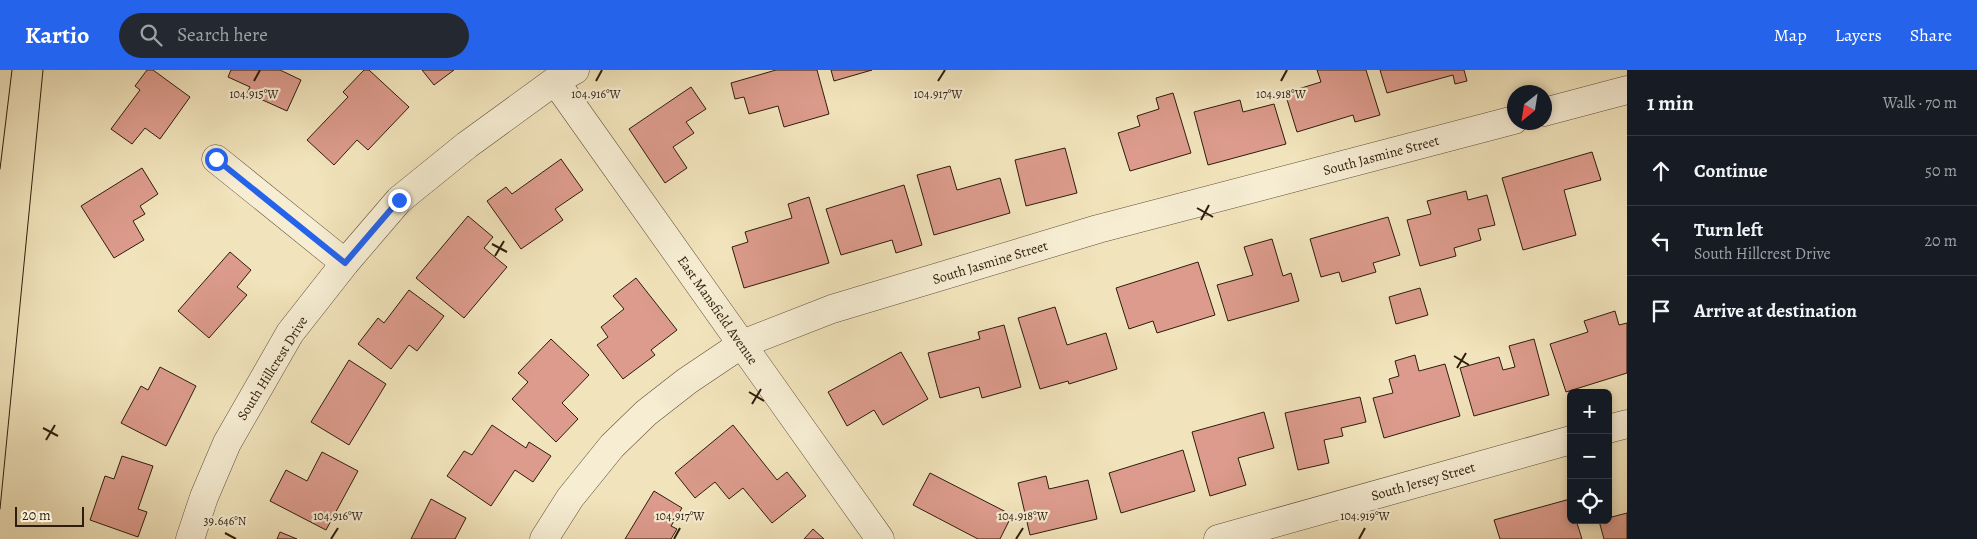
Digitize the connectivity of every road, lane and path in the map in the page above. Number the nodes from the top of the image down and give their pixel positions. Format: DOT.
graph roads {
  1 [pos="1624,70"];
  2 [pos="565,75"];
  3 [pos="1627,83"];
  4 [pos="1627,90"];
  5 [pos="1552,110"];
  6 [pos="1507,122"];
  7 [pos="216,159"];
  8 [pos="345,263"];
  9 [pos="742,344"];
  10 [pos="1627,424"];
  11 [pos="1612,428"];
  12 [pos="1567,441"];
  13 [pos="190,539"];
  14 [pos="544,539"];
  15 [pos="880,539"];
  16 [pos="1218,539"];
  1 -- 3 [label="street"];
  2 -- 8 [label="street, South Hillcrest Drive"];
  2 -- 9 [label="street, East Mansfield Avenue"];
  4 -- 5 [label="street"];
  6 -- 9 [label="street, South Jasmine Street"];
  7 -- 8 [label="street"];
  8 -- 13 [label="street, South Hillcrest Drive"];
  9 -- 14 [label="street, South Jasmine Street"];
  9 -- 15 [label="street, East Mansfield Avenue"];
  10 -- 11 [label="street"];
  12 -- 16 [label="street, South Jersey Street"];
}
